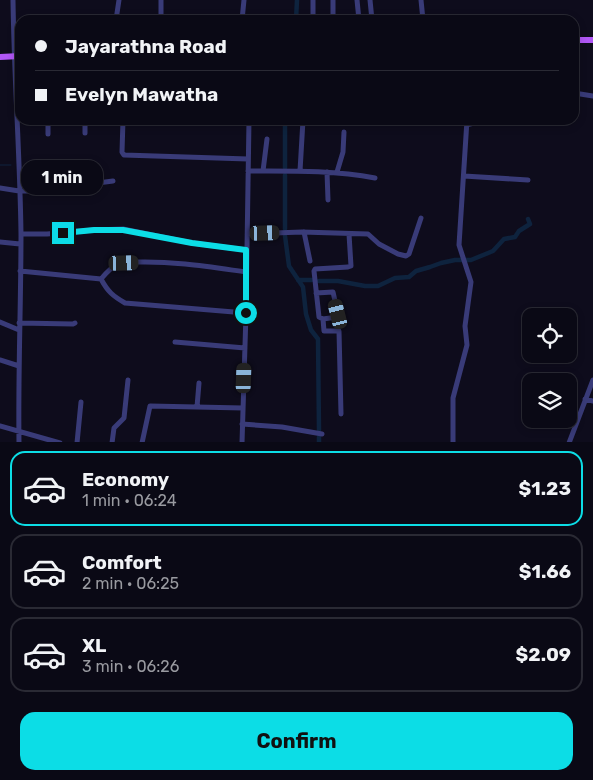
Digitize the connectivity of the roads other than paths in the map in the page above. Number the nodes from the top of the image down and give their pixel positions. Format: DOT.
graph roads {
  1 [pos="13,0"];
  2 [pos="119,0"];
  3 [pos="162,0"];
  4 [pos="244,0"];
  5 [pos="313,0"];
  6 [pos="333,0"];
  7 [pos="357,0"];
  8 [pos="370,0"];
  9 [pos="421,0"];
  10 [pos="117,15"];
  11 [pos="161,15"];
  12 [pos="242,15"];
  13 [pos="313,15"];
  14 [pos="333,15"];
  15 [pos="358,15"];
  16 [pos="372,15"];
  17 [pos="422,15"];
  18 [pos="15,28"];
  19 [pos="579,40"];
  20 [pos="593,40"];
  21 [pos="0,56"];
  22 [pos="15,56"];
  23 [pos="579,94"];
  24 [pos="593,96"];
  25 [pos="18,125"];
  26 [pos="48,125"];
  27 [pos="85,125"];
  28 [pos="123,125"];
  29 [pos="249,125"];
  30 [pos="302,125"];
  31 [pos="467,125"];
  32 [pos="344,132"];
  33 [pos="85,133"];
  34 [pos="48,134"];
  35 [pos="267,139"];
  36 [pos="248,159"];
  37 [pos="248,171"];
  38 [pos="263,171"];
  39 [pos="300,171"];
  40 [pos="327,172"];
  41 [pos="337,172"];
  42 [pos="464,176"];
  43 [pos="376,178"];
  44 [pos="528,180"];
  45 [pos="113,181"];
  46 [pos="0,188"];
  47 [pos="19,191"];
  48 [pos="328,200"];
  49 [pos="421,218"];
  50 [pos="304,232"];
  51 [pos="20,234"];
  52 [pos="247,234"];
  53 [pos="349,234"];
  54 [pos="0,242"];
  55 [pos="20,244"];
  56 [pos="246,250"];
  57 [pos="310,261"];
  58 [pos="20,271"];
  59 [pos="246,272"];
  60 [pos="101,279"];
  61 [pos="316,293"];
  62 [pos="246,313"];
  63 [pos="323,319"];
  64 [pos="0,322"];
  65 [pos="19,323"];
  66 [pos="75,323"];
  67 [pos="19,330"];
  68 [pos="175,342"];
  69 [pos="245,348"];
  70 [pos="0,360"];
  71 [pos="19,366"];
  72 [pos="128,380"];
  73 [pos="593,380"];
  74 [pos="199,383"];
  75 [pos="585,399"];
  76 [pos="593,401"];
  77 [pos="81,402"];
  78 [pos="196,407"];
  79 [pos="243,408"];
  80 [pos="341,414"];
  81 [pos="242,424"];
  82 [pos="0,426"];
  83 [pos="19,431"];
  84 [pos="322,434"];
  85 [pos="19,442"];
  86 [pos="60,442"];
  87 [pos="77,442"];
  88 [pos="112,442"];
  89 [pos="142,442"];
  90 [pos="242,442"];
  91 [pos="454,442"];
  92 [pos="569,442"];
  1 -- 18 [label="street"];
  2 -- 10 [label="street"];
  3 -- 11 [label="street"];
  4 -- 12 [label="street"];
  5 -- 13 [label="street"];
  6 -- 14 [label="street"];
  7 -- 15 [label="street"];
  8 -- 16 [label="street"];
  9 -- 17 [label="street"];
  19 -- 20 [label="main road"];
  21 -- 22 [label="main road"];
  23 -- 24 [label="street"];
  25 -- 47 [label="street"];
  26 -- 34 [label="street"];
  27 -- 33 [label="street"];
  28 -- 36 [label="street"];
  29 -- 36 [label="street"];
  30 -- 39 [label="street"];
  31 -- 42 [label="street"];
  32 -- 41 [label="street"];
  35 -- 38 [label="street"];
  36 -- 37 [label="street"];
  37 -- 38 [label="street"];
  37 -- 52 [label="street"];
  38 -- 39 [label="street"];
  39 -- 40 [label="street"];
  40 -- 41 [label="street"];
  40 -- 48 [label="street"];
  41 -- 43 [label="street"];
  42 -- 44 [label="street"];
  42 -- 91 [label="street"];
  45 -- 47 [label="street"];
  46 -- 47 [label="street"];
  47 -- 51 [label="street"];
  49 -- 53 [label="street"];
  50 -- 52 [label="street"];
  50 -- 53 [label="street"];
  50 -- 57 [label="street"];
  51 -- 55 [label="street"];
  51 -- 56 [label="street"];
  52 -- 56 [label="street"];
  53 -- 61 [label="street"];
  54 -- 55 [label="street"];
  55 -- 58 [label="street"];
  56 -- 59 [label="street"];
  58 -- 60 [label="street"];
  58 -- 65 [label="street"];
  59 -- 60 [label="street"];
  59 -- 62 [label="street"];
  60 -- 62 [label="street"];
  61 -- 63 [label="street"];
  61 -- 63 [label="street"];
  62 -- 69 [label="street"];
  63 -- 80 [label="street"];
  64 -- 67 [label="street"];
  65 -- 66 [label="street"];
  65 -- 67 [label="street"];
  67 -- 71 [label="street"];
  68 -- 69 [label="street"];
  69 -- 79 [label="street"];
  70 -- 71 [label="street"];
  71 -- 83 [label="street"];
  72 -- 88 [label="street"];
  73 -- 75 [label="street"];
  74 -- 78 [label="street"];
  75 -- 76 [label="street"];
  75 -- 92 [label="street"];
  77 -- 87 [label="street"];
  78 -- 79 [label="street"];
  78 -- 89 [label="street"];
  79 -- 81 [label="street"];
  81 -- 84 [label="street"];
  81 -- 90 [label="street"];
  82 -- 83 [label="street"];
  83 -- 85 [label="street"];
  83 -- 86 [label="street"];
}
